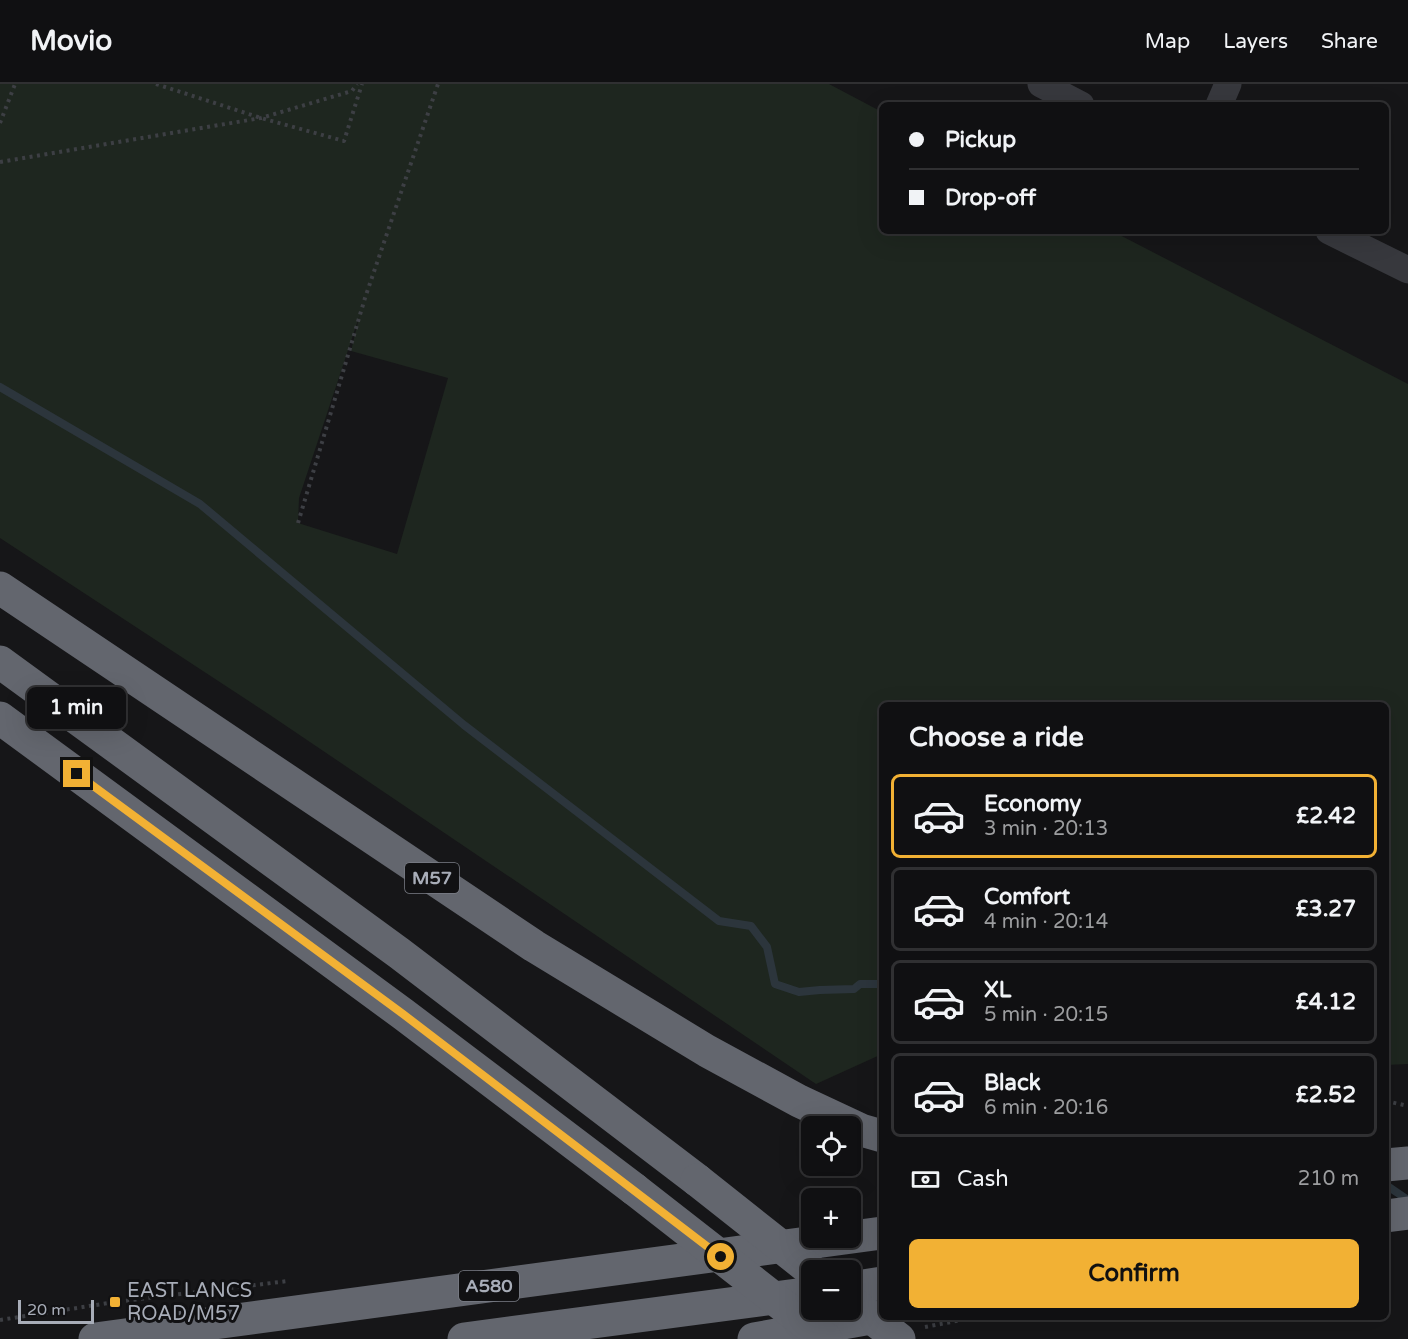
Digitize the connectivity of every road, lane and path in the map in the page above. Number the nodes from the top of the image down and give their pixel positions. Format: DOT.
graph roads {
  1 [pos="15,84"];
  2 [pos="156,84"];
  3 [pos="357,84"];
  4 [pos="362,84"];
  5 [pos="438,84"];
  6 [pos="1041,84"];
  7 [pos="1228,84"];
  8 [pos="1075,102"];
  9 [pos="1220,102"];
  10 [pos="261,118"];
  11 [pos="0,123"];
  12 [pos="0,162"];
  13 [pos="1335,234"];
  14 [pos="1408,270"];
  15 [pos="298,523"];
  16 [pos="0,588"];
  17 [pos="0,662"];
  18 [pos="0,718"];
  19 [pos="1389,1102"];
  20 [pos="1408,1106"];
  21 [pos="879,1135"];
  22 [pos="1408,1163"];
  23 [pos="1389,1165"];
  24 [pos="633,1189"];
  25 [pos="879,1233"];
  26 [pos="801,1262"];
  27 [pos="290,1281"];
  28 [pos="879,1283"];
  29 [pos="861,1286"];
  30 [pos="801,1294"];
  31 [pos="861,1301"];
  32 [pos="861,1310"];
  33 [pos="879,1313"];
  34 [pos="879,1316"];
  35 [pos="0,1320"];
  36 [pos="893,1320"];
  37 [pos="95,1339"];
  38 [pos="465,1339"];
  39 [pos="754,1339"];
  40 [pos="795,1339"];
  41 [pos="826,1339"];
  42 [pos="899,1339"];
  43 [pos="925,1339"];
  1 -- 11 [label="path"];
  2 -- 10 [label="path"];
  3 -- 10 [label="path"];
  4 -- 10 [label="path"];
  5 -- 15 [label="path"];
  6 -- 8 [label="street"];
  7 -- 9 [label="street"];
  10 -- 12 [label="path"];
  13 -- 14 [label="street"];
  16 -- 21 [label="highway, M57"];
  17 -- 26 [label="highway, bridge"];
  18 -- 24 [label="highway"];
  19 -- 20 [label="path"];
  22 -- 23 [label="highway"];
  24 -- 40 [label="highway, bridge"];
  24 -- 41 [label="highway, bridge"];
  25 -- 37 [label="highway, A580"];
  27 -- 35 [label="path"];
  28 -- 29 [label="highway"];
  30 -- 38 [label="highway"];
  31 -- 33 [label="highway"];
  32 -- 42 [label="highway, bridge"];
  34 -- 39 [label="highway"];
  36 -- 43 [label="highway"];
}
